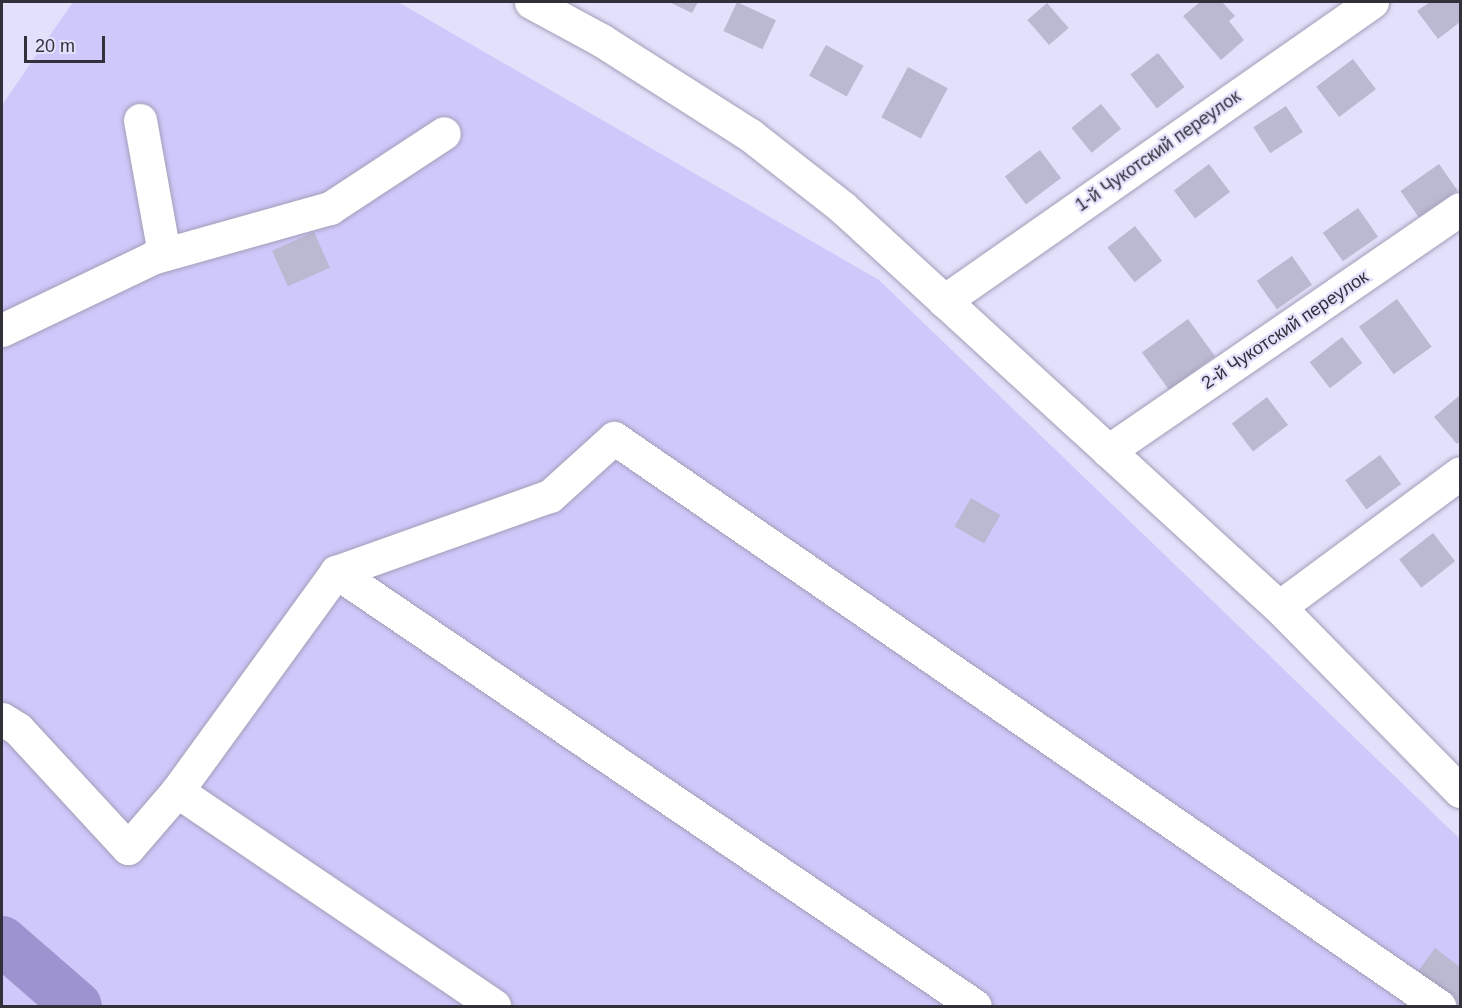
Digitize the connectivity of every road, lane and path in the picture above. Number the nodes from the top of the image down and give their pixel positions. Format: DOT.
graph roads {
  1 [pos="531,2"];
  2 [pos="1372,2"];
  3 [pos="140,120"];
  4 [pos="444,133"];
  5 [pos="1461,209"];
  6 [pos="164,254"];
  7 [pos="944,300"];
  8 [pos="2,330"];
  9 [pos="1108,451"];
  10 [pos="1461,473"];
  11 [pos="336,572"];
  12 [pos="1279,608"];
  13 [pos="2,719"];
  14 [pos="1457,782"];
  15 [pos="177,791"];
  16 [pos="494,1006"];
  17 [pos="975,1006"];
  18 [pos="1439,1006"];
  1 -- 7 [label="street"];
  2 -- 7 [label="street, 1-й Чукотский переулок"];
  3 -- 6 [label="street"];
  4 -- 6 [label="street"];
  5 -- 9 [label="street, 2-й Чукотский переулок"];
  6 -- 8 [label="street"];
  7 -- 9 [label="street"];
  9 -- 12 [label="street"];
  10 -- 12 [label="street"];
  11 -- 15 [label="street"];
  11 -- 17 [label="street"];
  11 -- 18 [label="street"];
  12 -- 14 [label="street"];
  13 -- 15 [label="street"];
  15 -- 16 [label="street"];
}
